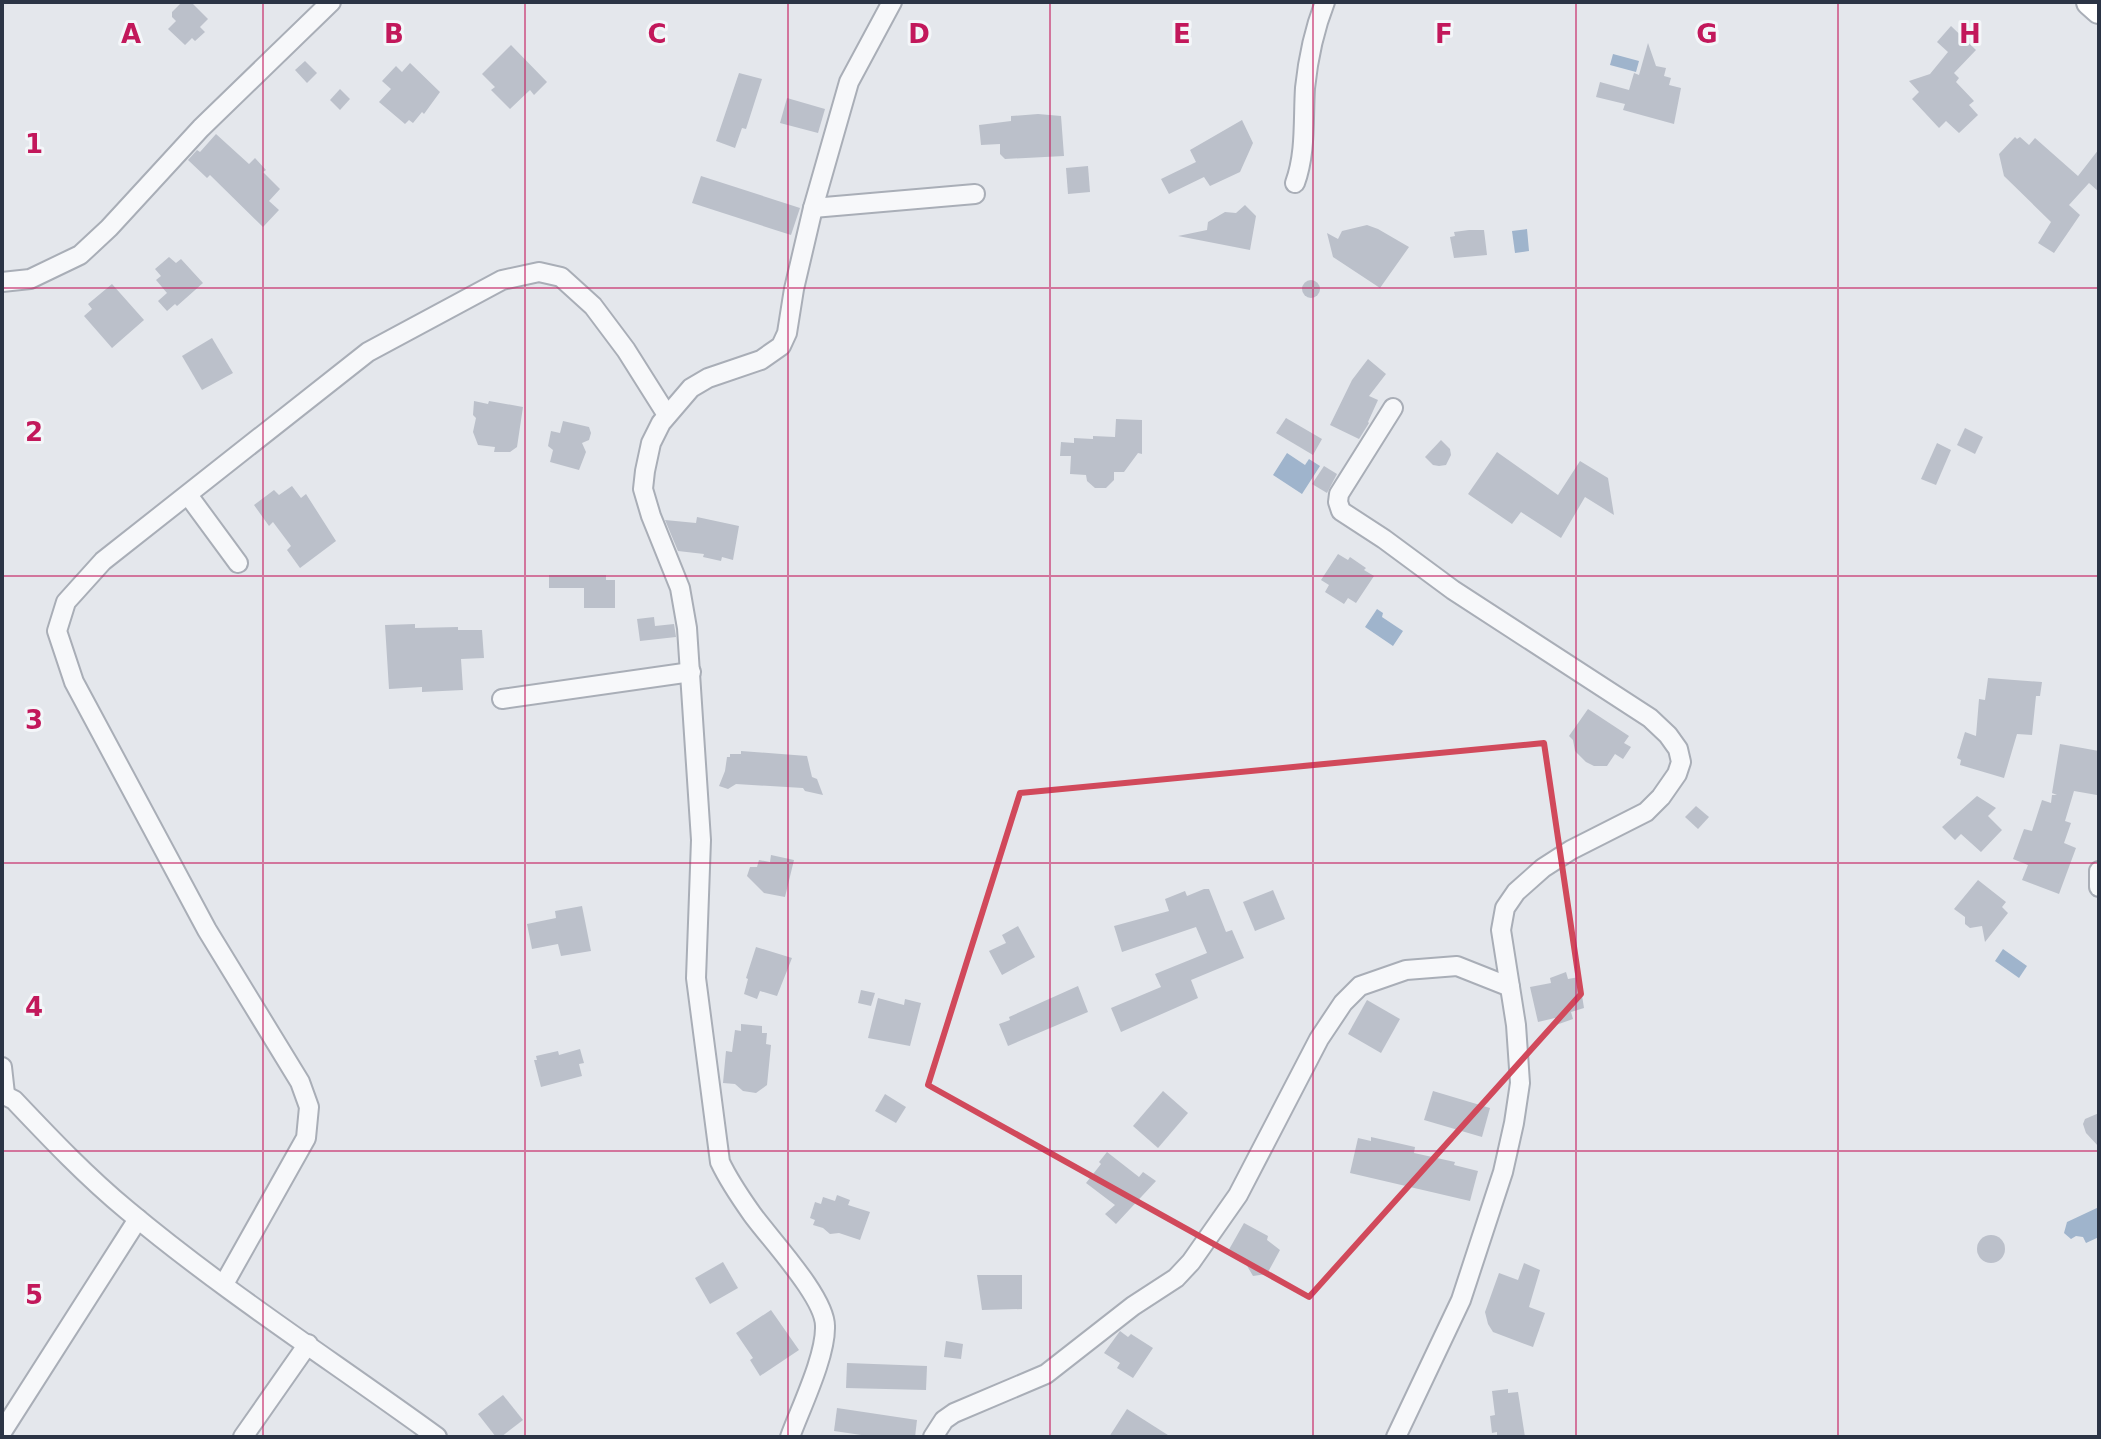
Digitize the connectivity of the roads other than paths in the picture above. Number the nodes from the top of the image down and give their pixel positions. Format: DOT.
graph roads {
  1 [pos="331,2"];
  2 [pos="892,2"];
  3 [pos="1325,2"];
  4 [pos="2090,2"];
  5 [pos="2099,10"];
  6 [pos="1295,183"];
  7 [pos="975,194"];
  8 [pos="813,208"];
  9 [pos="2,282"];
  10 [pos="1393,408"];
  11 [pos="667,415"];
  12 [pos="188,495"];
  13 [pos="238,563"];
  14 [pos="691,672"];
  15 [pos="502,699"];
  16 [pos="2099,871"];
  17 [pos="2099,887"];
  18 [pos="1510,987"];
  19 [pos="2,1067"];
  20 [pos="4,1094"];
  21 [pos="138,1219"];
  22 [pos="224,1284"];
  23 [pos="308,1344"];
  24 [pos="2,1432"];
  25 [pos="243,1437"];
  26 [pos="437,1437"];
  27 [pos="790,1437"];
  28 [pos="933,1437"];
  29 [pos="1396,1437"];
  1 -- 9 [label="street"];
  2 -- 8 [label="street"];
  3 -- 6 [label="street"];
  4 -- 5 [label="street"];
  7 -- 8 [label="street"];
  8 -- 11 [label="street"];
  10 -- 18 [label="street"];
  11 -- 12 [label="street"];
  11 -- 14 [label="street"];
  12 -- 13 [label="street"];
  12 -- 22 [label="street"];
  14 -- 15 [label="street"];
  14 -- 27 [label="street"];
  16 -- 17 [label="street"];
  18 -- 28 [label="street"];
  18 -- 29 [label="street"];
  19 -- 20 [label="street"];
  20 -- 21 [label="street"];
  21 -- 22 [label="street"];
  21 -- 24 [label="street"];
  22 -- 23 [label="street"];
  23 -- 25 [label="street"];
  23 -- 26 [label="street"];
}
